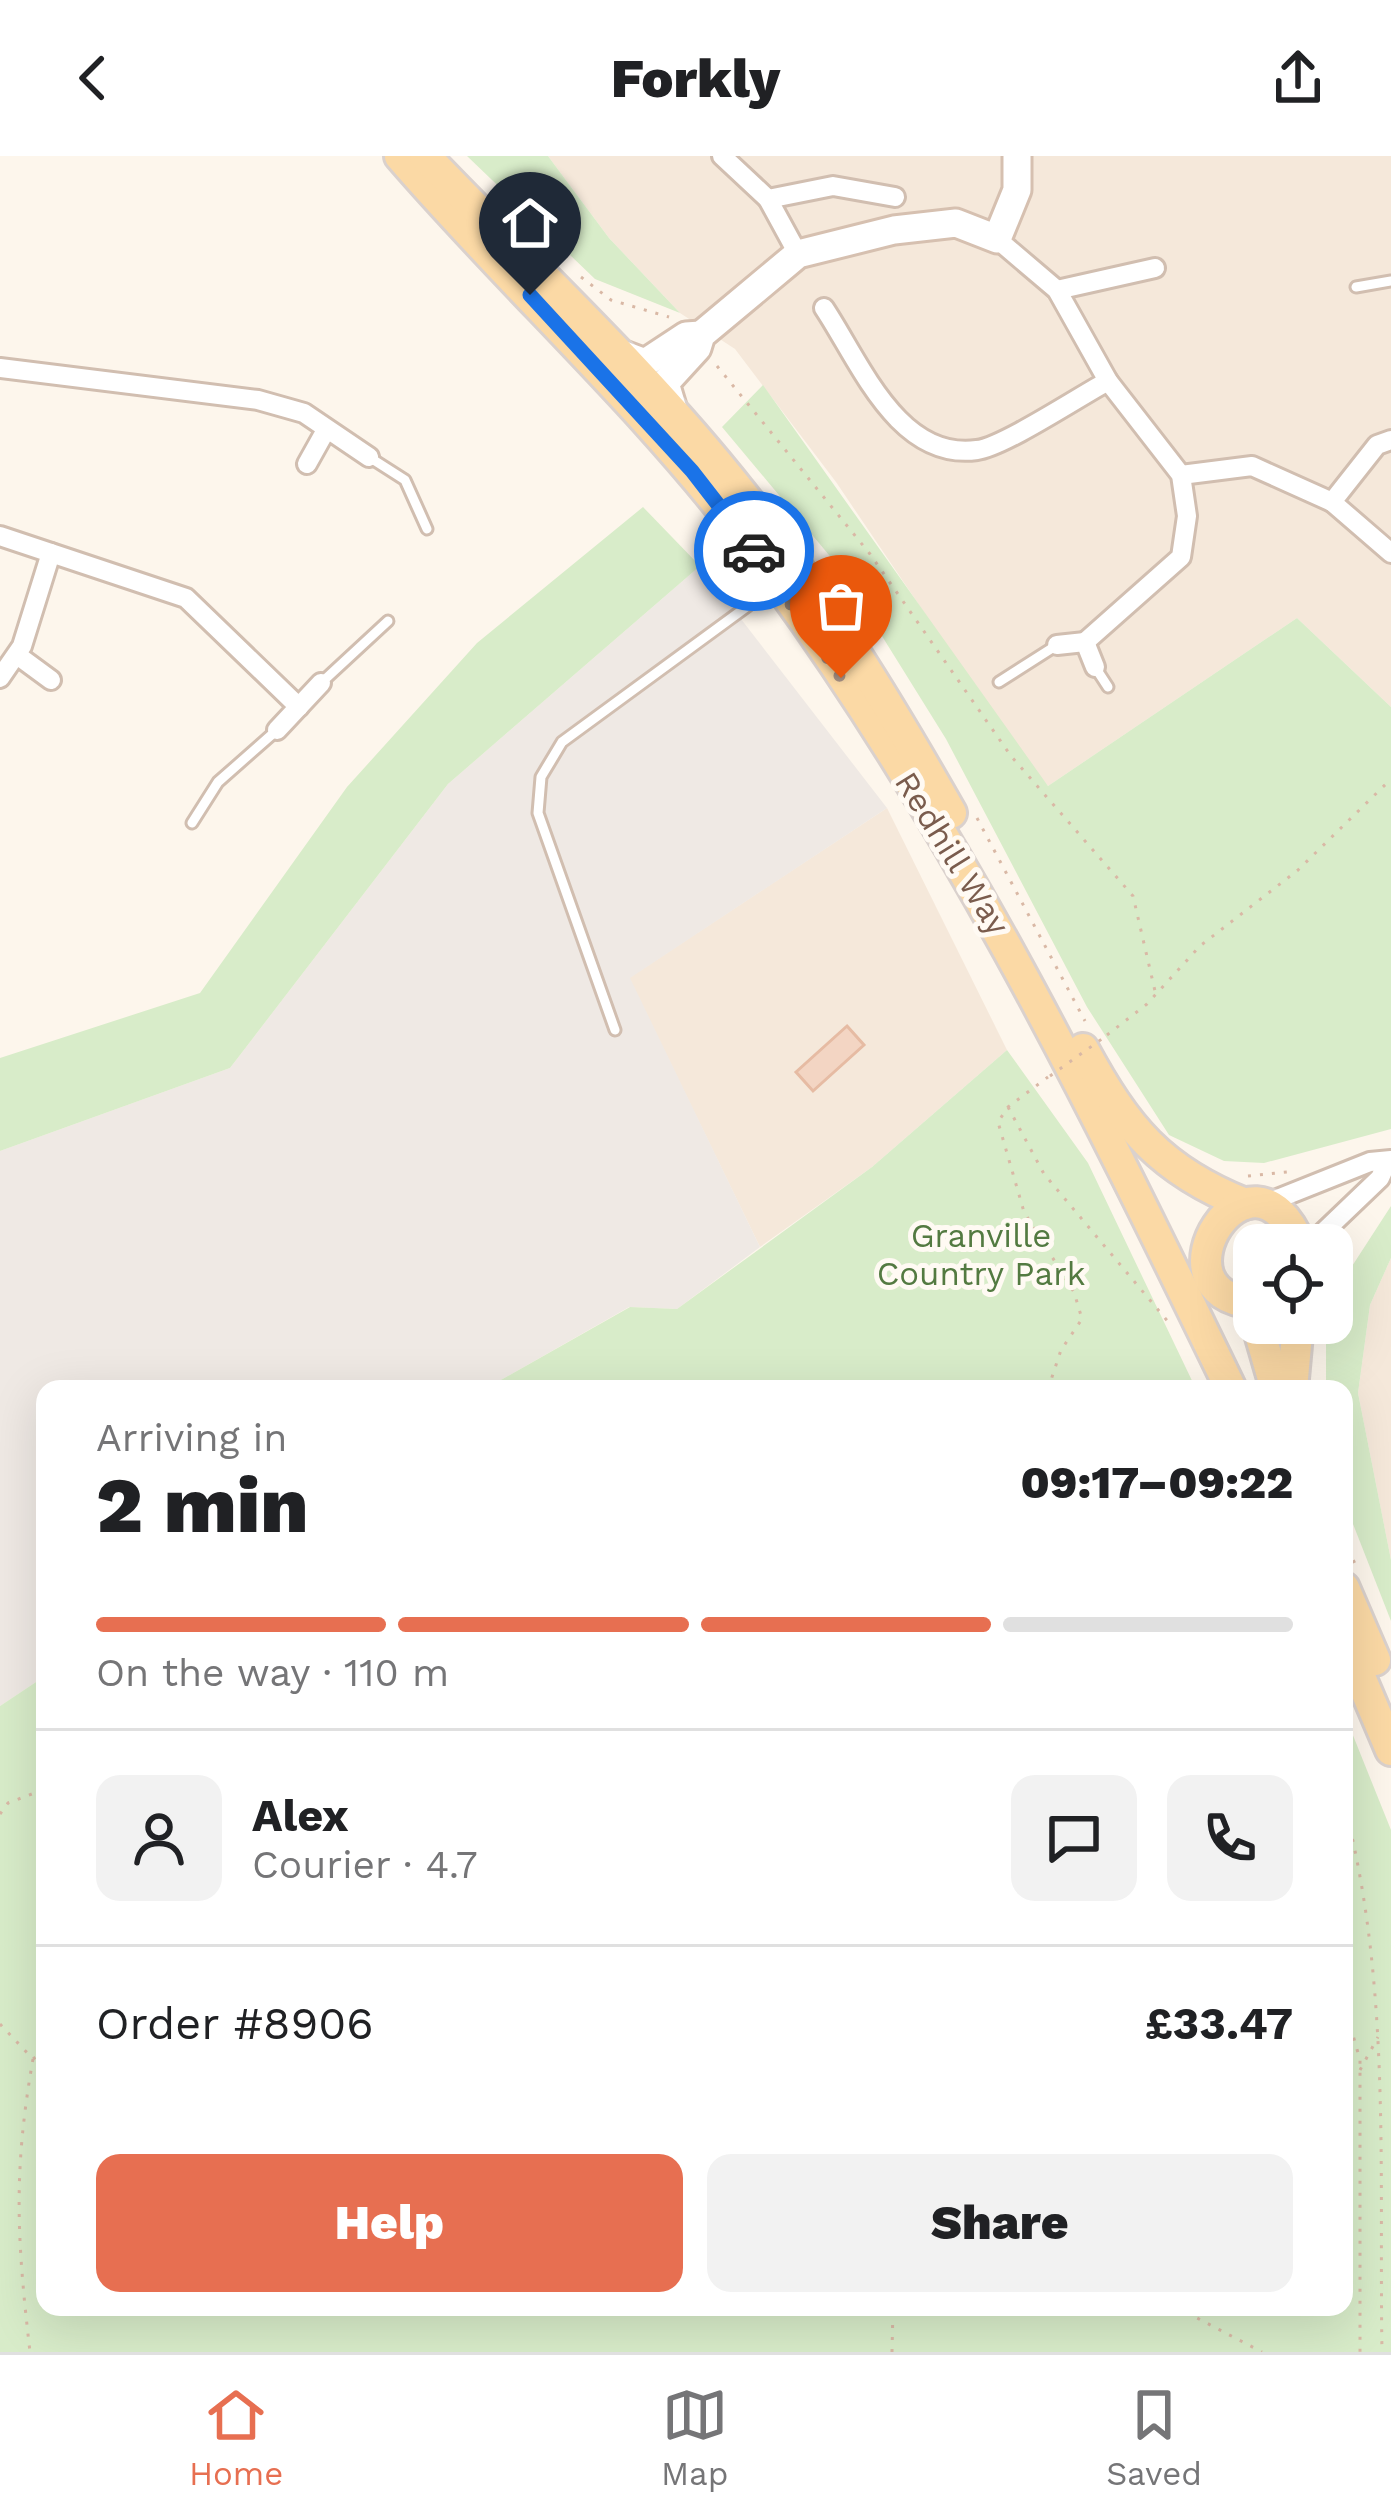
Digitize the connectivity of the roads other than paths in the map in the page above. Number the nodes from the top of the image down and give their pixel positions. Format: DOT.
graph roads {
  1 [pos="400,156"];
  2 [pos="425,156"];
  3 [pos="722,156"];
  4 [pos="1017,156"];
  5 [pos="895,197"];
  6 [pos="768,199"];
  7 [pos="998,239"];
  8 [pos="798,254"];
  9 [pos="1155,268"];
  10 [pos="1391,281"];
  11 [pos="1356,286"];
  12 [pos="1057,290"];
  13 [pos="824,308"];
  14 [pos="697,341"];
  15 [pos="620,354"];
  16 [pos="0,368"];
  17 [pos="1108,381"];
  18 [pos="674,413"];
  19 [pos="326,430"];
  20 [pos="1391,440"];
  21 [pos="369,457"];
  22 [pos="307,464"];
  23 [pos="1181,475"];
  24 [pos="1331,502"];
  25 [pos="427,529"];
  26 [pos="0,536"];
  27 [pos="51,553"];
  28 [pos="1391,553"];
  29 [pos="778,584"];
  30 [pos="388,621"];
  31 [pos="1085,642"];
  32 [pos="1057,645"];
  33 [pos="17,656"];
  34 [pos="1095,667"];
  35 [pos="0,678"];
  36 [pos="51,680"];
  37 [pos="999,682"];
  38 [pos="321,683"];
  39 [pos="1108,687"];
  40 [pos="299,707"];
  41 [pos="277,730"];
  42 [pos="191,823"];
  43 [pos="615,1030"];
  44 [pos="1106,1138"];
  45 [pos="1389,1161"];
  46 [pos="1254,1205"];
  47 [pos="1287,1224"];
  48 [pos="1332,1224"];
  49 [pos="1210,1273"];
  50 [pos="1233,1298"];
  51 [pos="1263,1344"];
  52 [pos="1296,1344"];
  53 [pos="1227,1380"];
  54 [pos="1273,1380"];
  55 [pos="1293,1380"];
  56 [pos="1353,1609"];
  57 [pos="1353,1660"];
  58 [pos="1391,1697"];
  59 [pos="1391,1750"];
  1 -- 29 [label="main road, Redhill Way"];
  2 -- 15 [label="main road, Redhill Way"];
  3 -- 6 [label="street"];
  4 -- 7 [label="street"];
  5 -- 6 [label="street"];
  6 -- 8 [label="street"];
  7 -- 8 [label="street"];
  7 -- 12 [label="street"];
  8 -- 14 [label="street"];
  9 -- 12 [label="street"];
  10 -- 11 [label="lane"];
  12 -- 17 [label="street"];
  13 -- 17 [label="street"];
  14 -- 15 [label="street"];
  14 -- 18 [label="street"];
  15 -- 18 [label="main road, Redhill Way"];
  16 -- 19 [label="street"];
  17 -- 23 [label="street"];
  18 -- 46 [label="main road, Redhill Way"];
  19 -- 21 [label="street"];
  19 -- 22 [label="street"];
  20 -- 24 [label="street"];
  21 -- 25 [label="lane"];
  23 -- 24 [label="street"];
  23 -- 31 [label="street"];
  24 -- 28 [label="street"];
  26 -- 27 [label="street"];
  27 -- 33 [label="street"];
  27 -- 40 [label="street"];
  29 -- 43 [label="lane"];
  29 -- 44 [label="main road, Redhill Way"];
  30 -- 38 [label="lane"];
  31 -- 32 [label="street"];
  31 -- 34 [label="street"];
  32 -- 37 [label="lane"];
  33 -- 35 [label="street"];
  33 -- 36 [label="street"];
  34 -- 39 [label="lane"];
  38 -- 40 [label="street"];
  40 -- 41 [label="street"];
  41 -- 42 [label="lane"];
  44 -- 49 [label="main road"];
  44 -- 53 [label="main road, Redhill Way"];
  45 -- 46 [label="street"];
  45 -- 48 [label="street"];
  46 -- 47 [label="main road"];
  46 -- 49 [label="main road"];
  49 -- 50 [label="main road"];
  51 -- 54 [label="main road"];
  52 -- 55 [label="main road"];
  56 -- 58 [label="main road"];
  57 -- 59 [label="main road"];
}
